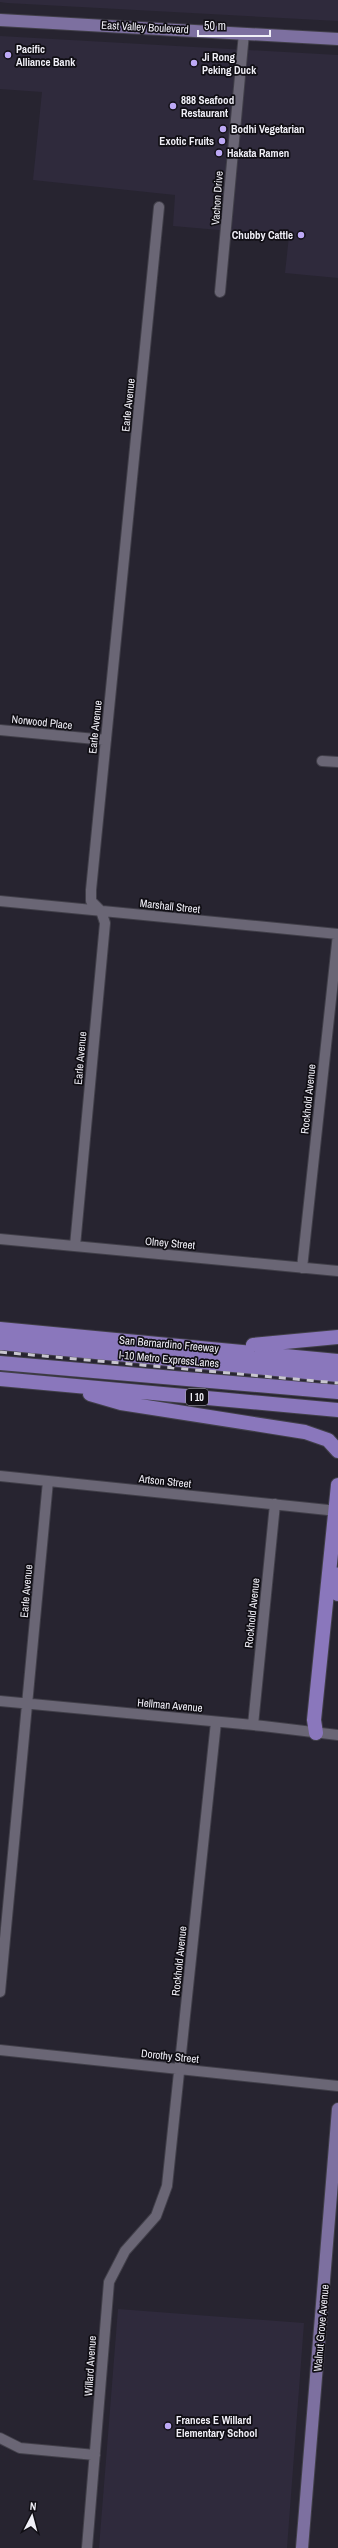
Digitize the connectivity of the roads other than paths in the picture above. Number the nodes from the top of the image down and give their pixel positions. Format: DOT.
graph roads {
  1 [pos="0,20"];
  2 [pos="244,33"];
  3 [pos="338,39"];
  4 [pos="159,207"];
  5 [pos="220,292"];
  6 [pos="0,730"];
  7 [pos="106,740"];
  8 [pos="322,761"];
  9 [pos="338,762"];
  10 [pos="0,901"];
  11 [pos="101,911"];
  12 [pos="338,934"];
  13 [pos="0,1239"];
  14 [pos="75,1246"];
  15 [pos="302,1268"];
  16 [pos="338,1271"];
  17 [pos="0,1329"];
  18 [pos="338,1337"];
  19 [pos="0,1343"];
  20 [pos="216,1348"];
  21 [pos="338,1361"];
  22 [pos="0,1363"];
  23 [pos="338,1375"];
  24 [pos="0,1379"];
  25 [pos="57,1384"];
  26 [pos="338,1392"];
  27 [pos="338,1410"];
  28 [pos="338,1451"];
  29 [pos="0,1476"];
  30 [pos="48,1481"];
  31 [pos="338,1485"];
  32 [pos="275,1504"];
  33 [pos="328,1510"];
  34 [pos="338,1550"];
  35 [pos="335,1574"];
  36 [pos="338,1594"];
  37 [pos="0,1701"];
  38 [pos="28,1704"];
  39 [pos="216,1722"];
  40 [pos="253,1725"];
  41 [pos="316,1733"];
  42 [pos="338,1735"];
  43 [pos="0,1992"];
  44 [pos="0,2050"];
  45 [pos="179,2070"];
  46 [pos="338,2086"];
  47 [pos="338,2109"];
  48 [pos="163,2202"];
  49 [pos="0,2438"];
  50 [pos="95,2455"];
  51 [pos="87,2548"];
  52 [pos="302,2548"];
  1 -- 2 [label="main road, East Valley Boulevard"];
  2 -- 3 [label="main road, East Valley Boulevard"];
  2 -- 5 [label="street, Vachon Drive"];
  4 -- 7 [label="street, Earle Avenue"];
  6 -- 7 [label="street, Norwood Place"];
  7 -- 11 [label="street, Earle Avenue"];
  8 -- 9 [label="street"];
  10 -- 11 [label="street, Marshall Street"];
  11 -- 12 [label="street, Marshall Street"];
  11 -- 14 [label="street, Earle Avenue"];
  12 -- 15 [label="street, Rockhold Avenue"];
  13 -- 14 [label="street, Olney Street"];
  14 -- 15 [label="street, Olney Street"];
  15 -- 16 [label="street, Olney Street"];
  17 -- 20 [label="highway, San Bernardino Freeway"];
  18 -- 20 [label="highway"];
  19 -- 23 [label="highway, I-10 Metro ExpressLanes"];
  20 -- 21 [label="highway, San Bernardino Freeway"];
  22 -- 26 [label="highway, I-10 Metro ExpressLanes"];
  24 -- 25 [label="highway, I 10"];
  25 -- 27 [label="highway, I 10"];
  25 -- 28 [label="highway"];
  29 -- 30 [label="street, Artson Street"];
  30 -- 32 [label="street, Artson Street"];
  30 -- 38 [label="street, Earle Avenue"];
  31 -- 41 [label="highway"];
  32 -- 33 [label="street, Artson Street"];
  32 -- 40 [label="street, Rockhold Avenue"];
  34 -- 35 [label="highway"];
  35 -- 36 [label="highway"];
  35 -- 41 [label="highway"];
  37 -- 38 [label="street, Hellman Avenue"];
  38 -- 39 [label="street, Hellman Avenue"];
  38 -- 43 [label="street, Earle Avenue"];
  39 -- 40 [label="street, Hellman Avenue"];
  39 -- 45 [label="street, Rockhold Avenue"];
  40 -- 41 [label="street, Hellman Avenue"];
  41 -- 42 [label="street, Hellman Avenue"];
  44 -- 45 [label="street, Dorothy Street"];
  45 -- 46 [label="street, Dorothy Street"];
  45 -- 48 [label="street, Rockhold Avenue"];
  47 -- 52 [label="main road, Walnut Grove Avenue"];
  48 -- 50 [label="street, Willard Avenue"];
  49 -- 50 [label="street"];
  50 -- 51 [label="street, Willard Avenue"];
}
